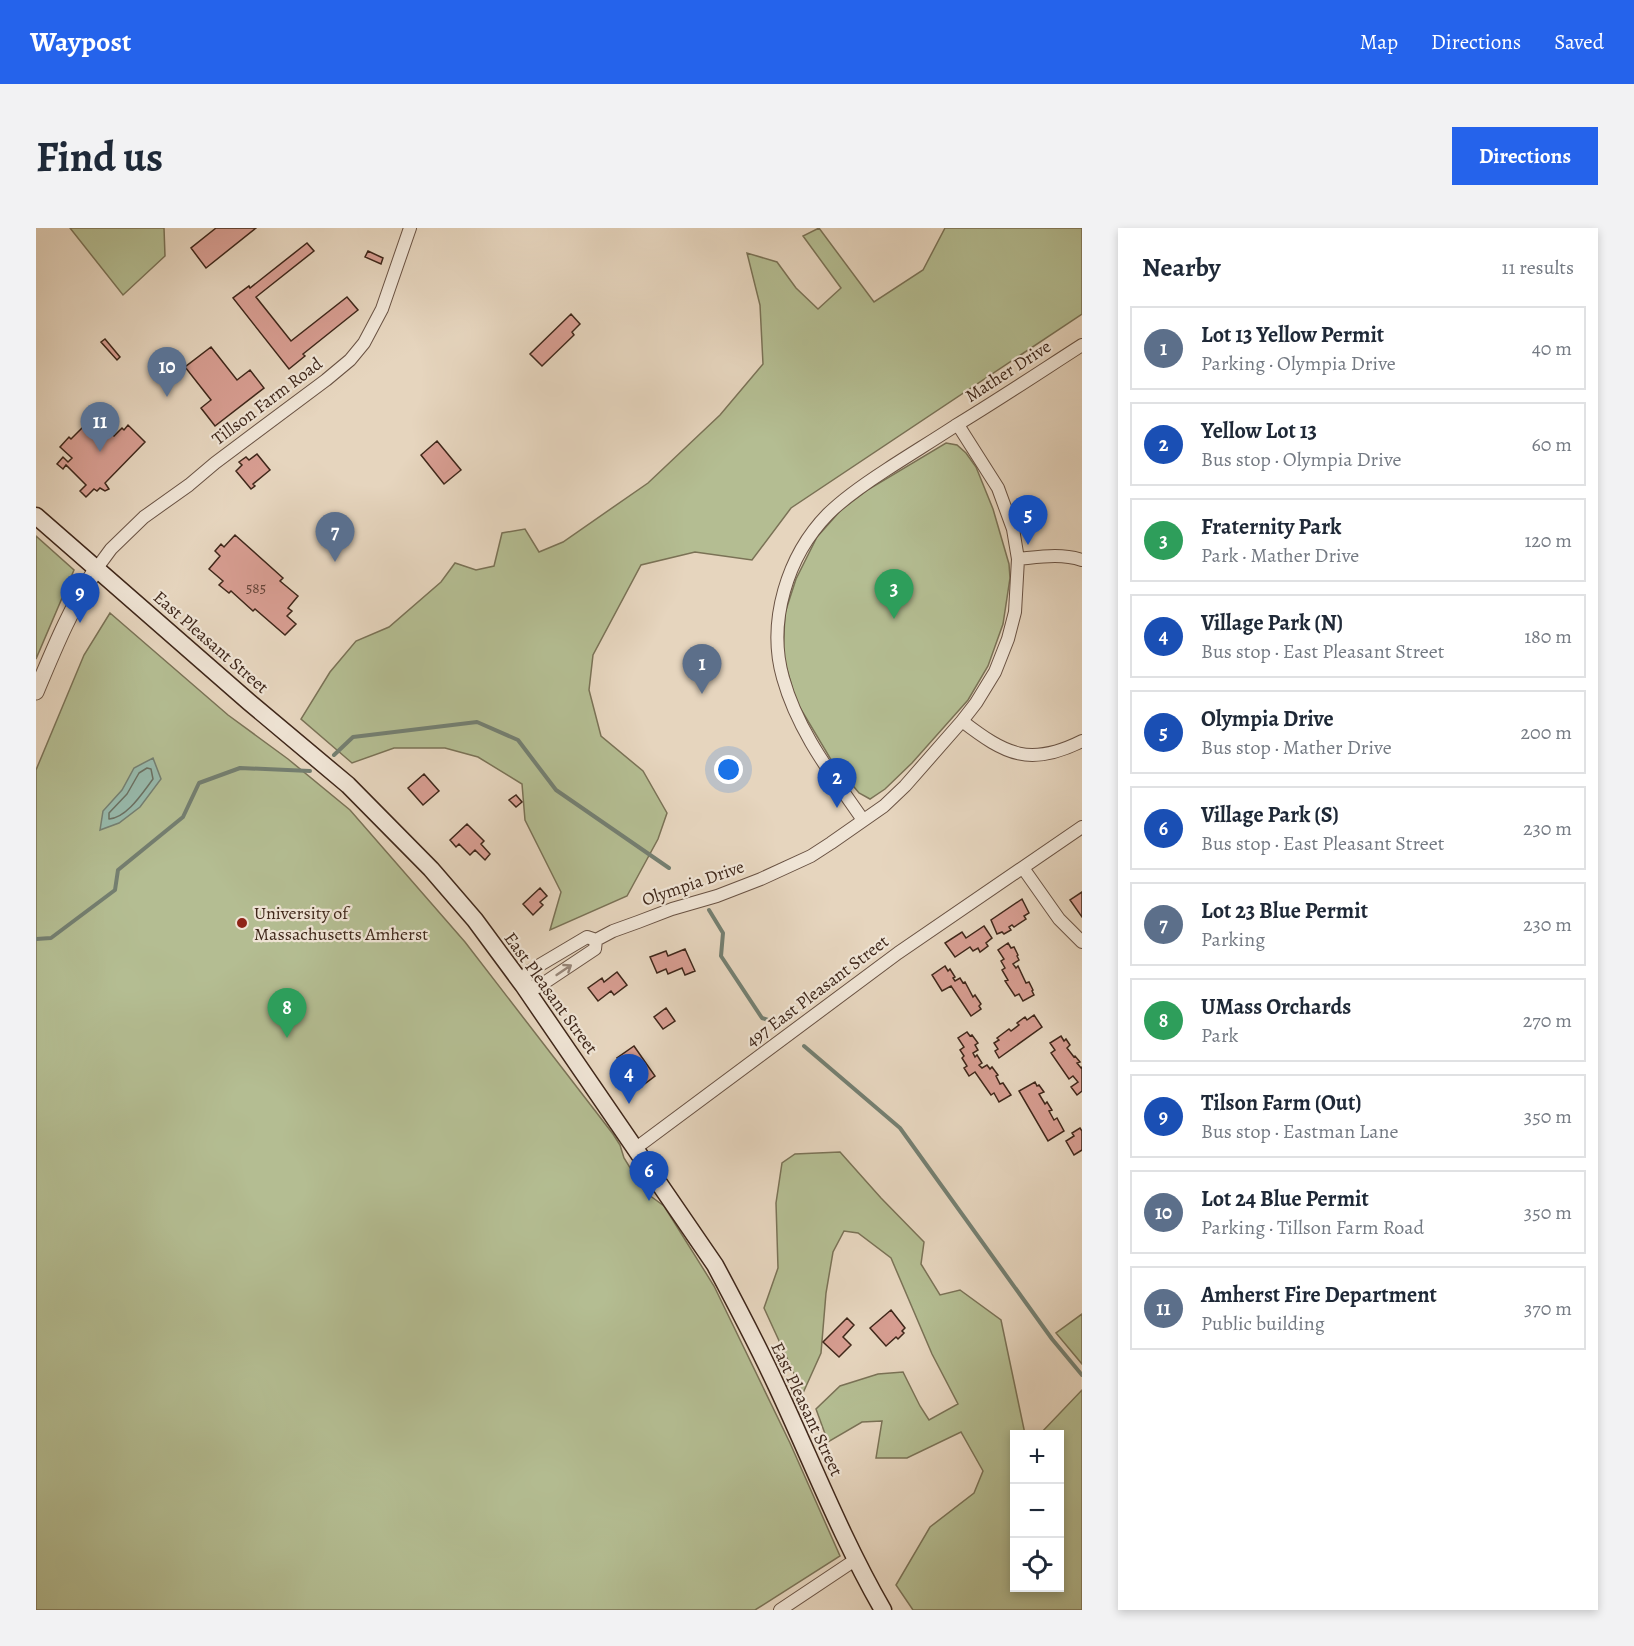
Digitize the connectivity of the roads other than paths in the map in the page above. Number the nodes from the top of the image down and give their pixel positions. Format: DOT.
graph roads {
  1 [pos="410,228"];
  2 [pos="1082,345"];
  3 [pos="958,425"];
  4 [pos="36,516"];
  5 [pos="1018,559"];
  6 [pos="1082,560"];
  7 [pos="97,568"];
  8 [pos="36,692"];
  9 [pos="962,722"];
  10 [pos="1082,741"];
  11 [pos="863,820"];
  12 [pos="1082,827"];
  13 [pos="1023,868"];
  14 [pos="1082,942"];
  15 [pos="523,985"];
  16 [pos="636,1148"];
  17 [pos="855,1560"];
  18 [pos="780,1610"];
  19 [pos="883,1610"];
  1 -- 7 [label="street, Tillson Farm Road"];
  2 -- 3 [label="street, Mather Drive"];
  3 -- 5 [label="street, Mather Drive"];
  3 -- 11 [label="street"];
  4 -- 7 [label="main road, East Pleasant Street"];
  5 -- 6 [label="street"];
  5 -- 9 [label="street, Mather Drive"];
  7 -- 8 [label="street"];
  7 -- 15 [label="main road, East Pleasant Street"];
  9 -- 10 [label="street"];
  9 -- 11 [label="street, Olympia Drive"];
  11 -- 15 [label="street, Olympia Drive"];
  12 -- 13 [label="street, 497 East Pleasant Street"];
  13 -- 14 [label="street"];
  13 -- 16 [label="street, 497 East Pleasant Street"];
  15 -- 16 [label="main road, East Pleasant Street"];
  16 -- 17 [label="main road, East Pleasant Street"];
  17 -- 18 [label="street"];
  17 -- 19 [label="main road, East Pleasant Street"];
}
